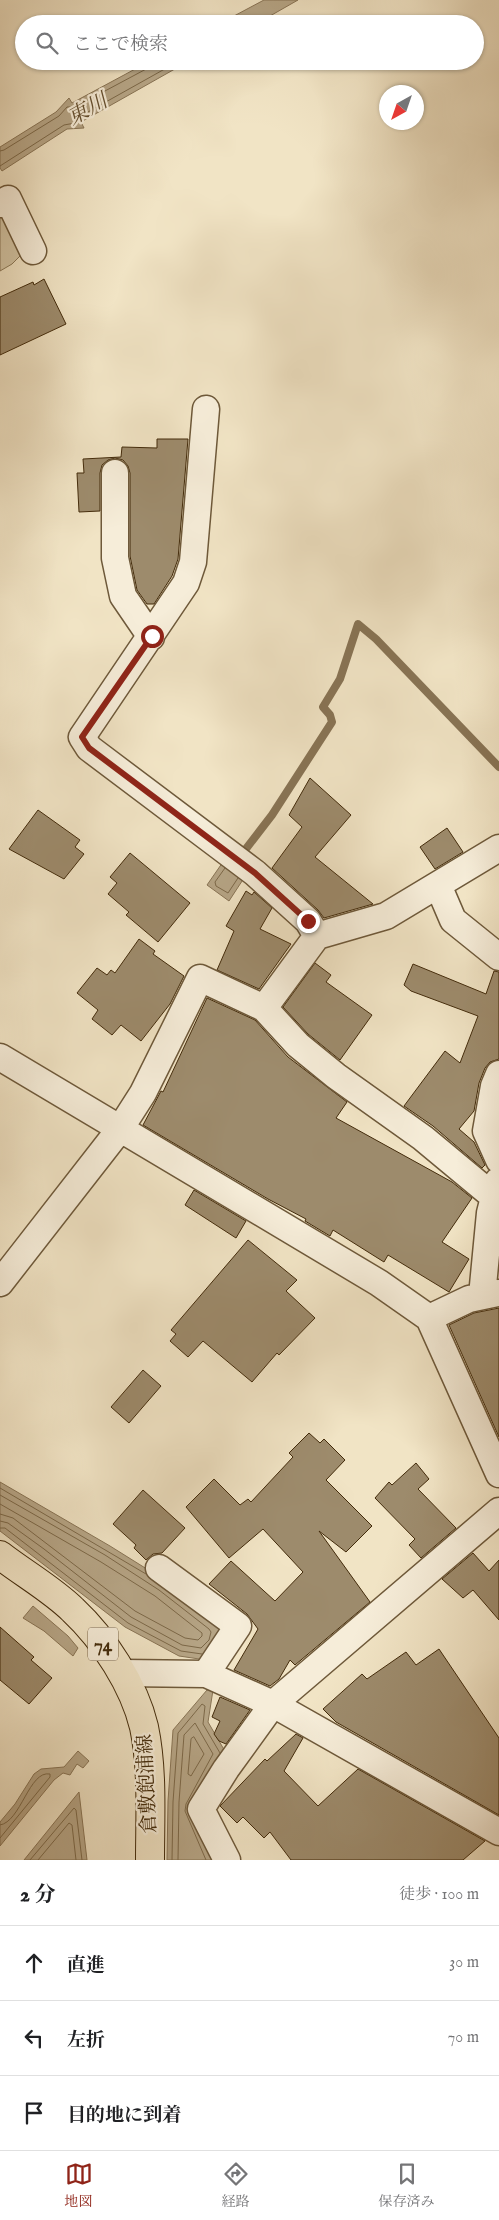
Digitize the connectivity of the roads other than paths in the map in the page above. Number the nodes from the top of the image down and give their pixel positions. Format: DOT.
graph roads {
  1 [pos="0,204"];
  2 [pos="32,251"];
  3 [pos="206,409"];
  4 [pos="115,473"];
  5 [pos="152,636"];
  6 [pos="499,848"];
  7 [pos="438,885"];
  8 [pos="317,936"];
  9 [pos="499,957"];
  10 [pos="264,1008"];
  11 [pos="0,1057"];
  12 [pos="499,1074"];
  13 [pos="120,1129"];
  14 [pos="499,1160"];
  15 [pos="497,1188"];
  16 [pos="0,1282"];
  17 [pos="491,1294"];
  18 [pos="429,1318"];
  19 [pos="499,1474"];
  20 [pos="499,1511"];
  21 [pos="0,1555"];
  22 [pos="159,1568"];
  23 [pos="123,1673"];
  24 [pos="206,1674"];
  25 [pos="273,1704"];
  26 [pos="499,1832"];
  27 [pos="150,1860"];
  28 [pos="227,1860"];
  1 -- 2 [label="street"];
  3 -- 5 [label="street"];
  4 -- 5 [label="street"];
  5 -- 8 [label="street"];
  6 -- 7 [label="street"];
  7 -- 8 [label="street"];
  7 -- 9 [label="street"];
  8 -- 10 [label="street"];
  10 -- 13 [label="street"];
  10 -- 15 [label="street"];
  11 -- 13 [label="street"];
  12 -- 14 [label="street"];
  13 -- 16 [label="street"];
  13 -- 18 [label="street"];
  15 -- 17 [label="street"];
  17 -- 18 [label="street"];
  18 -- 19 [label="street"];
  20 -- 25 [label="street"];
  21 -- 23 [label="main road, 倉敷飽浦線 / 74"];
  22 -- 24 [label="street"];
  23 -- 24 [label="street"];
  23 -- 27 [label="main road, 倉敷飽浦線 / 74"];
  24 -- 25 [label="street"];
  25 -- 26 [label="street"];
  25 -- 28 [label="street"];
}
